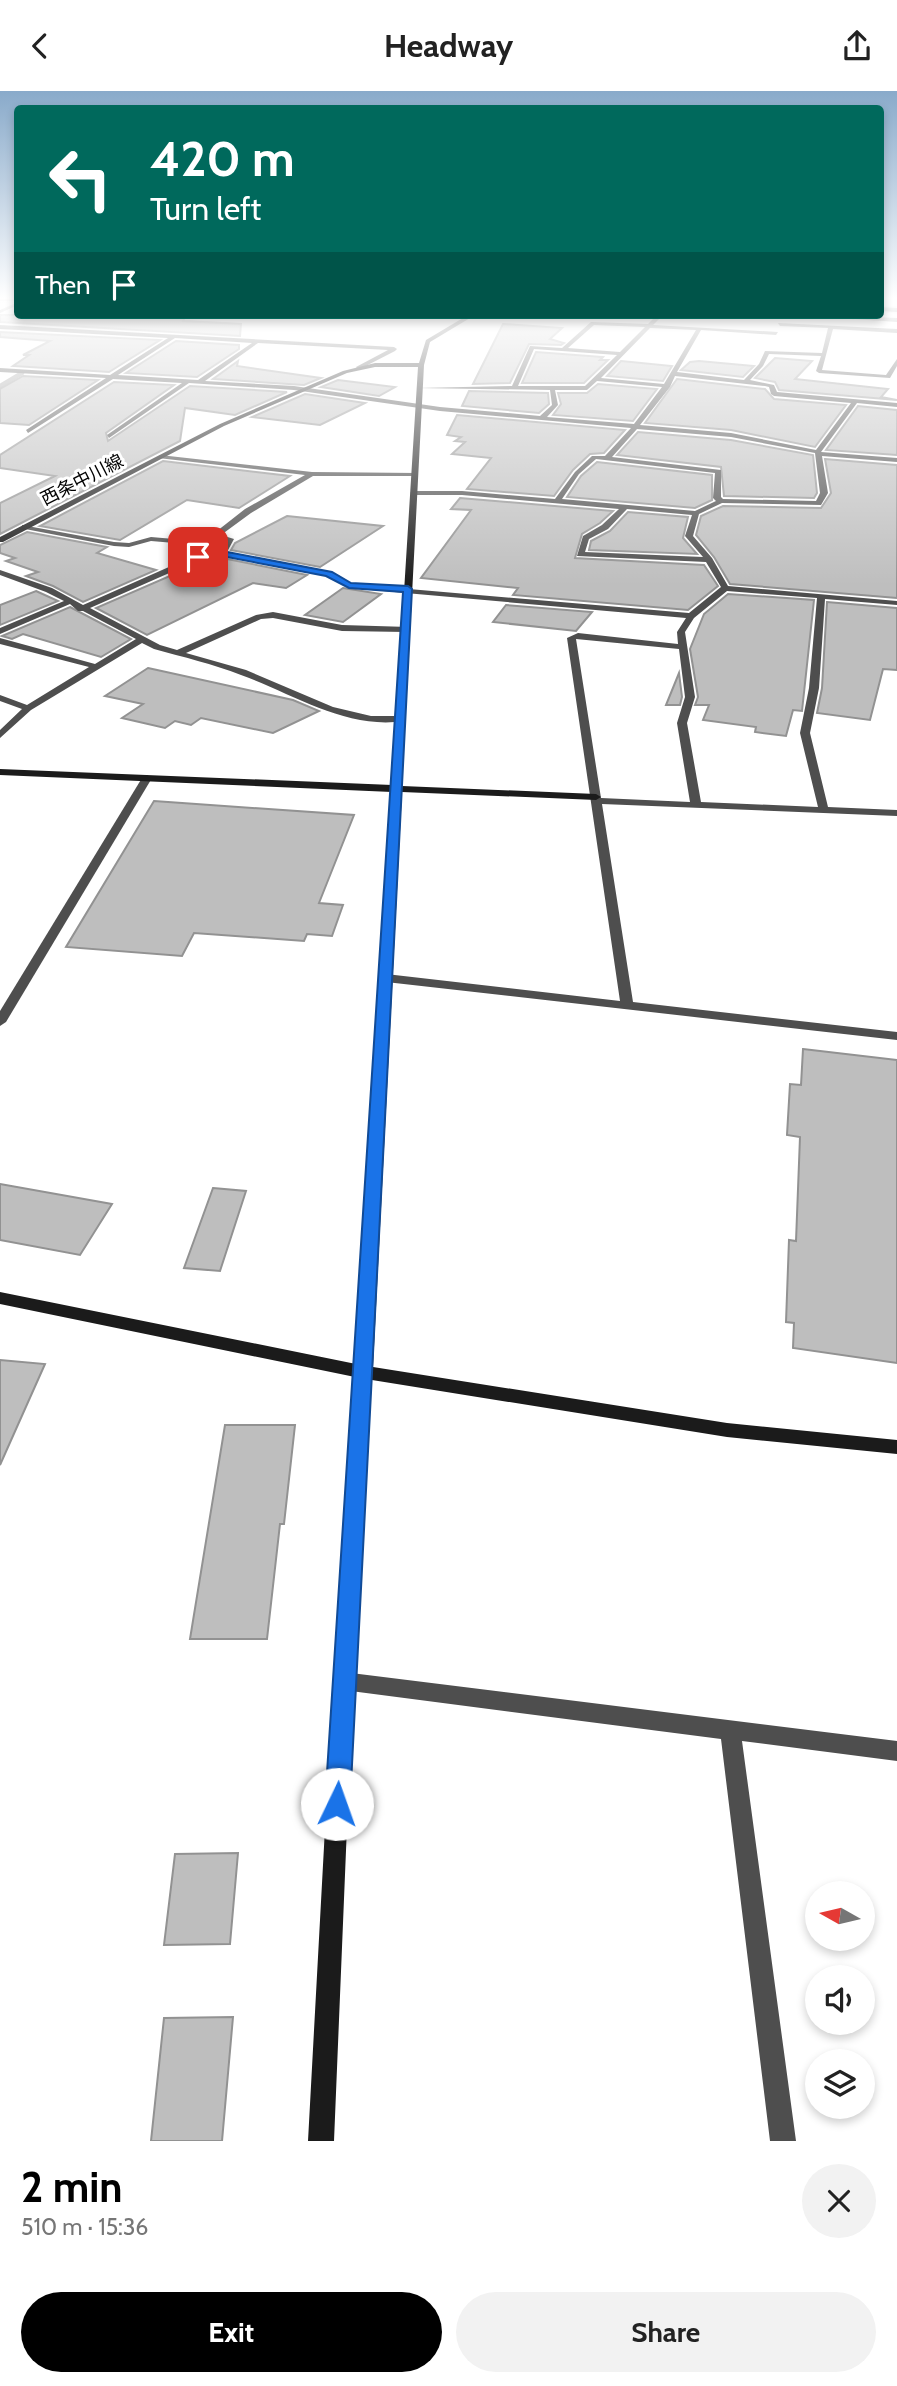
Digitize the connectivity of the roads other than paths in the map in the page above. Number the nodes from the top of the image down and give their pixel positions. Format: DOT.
graph roads {
  1 [pos="86,394"];
  2 [pos="170,394"];
  3 [pos="295,394"];
  4 [pos="330,394"];
  5 [pos="419,394"];
  6 [pos="553,394"];
  7 [pos="662,394"];
  8 [pos="774,394"];
  9 [pos="855,402"];
  10 [pos="897,405"];
  11 [pos="418,406"];
  12 [pos="542,418"];
  13 [pos="638,427"];
  14 [pos="28,431"];
  15 [pos="109,436"];
  16 [pos="818,453"];
  17 [pos="160,457"];
  18 [pos="607,457"];
  19 [pos="897,460"];
  20 [pos="312,474"];
  21 [pos="415,474"];
  22 [pos="414,493"];
  23 [pos="557,501"];
  24 [pos="721,501"];
  25 [pos="625,507"];
  26 [pos="696,513"];
  27 [pos="26,527"];
  28 [pos="5,535"];
  29 [pos="213,536"];
  30 [pos="0,540"];
  31 [pos="222,553"];
  32 [pos="709,560"];
  33 [pos="0,572"];
  34 [pos="726,588"];
  35 [pos="408,589"];
  36 [pos="821,596"];
  37 [pos="69,602"];
  38 [pos="897,603"];
  39 [pos="81,609"];
  40 [pos="691,616"];
  41 [pos="406,629"];
  42 [pos="0,631"];
  43 [pos="0,641"];
  44 [pos="141,641"];
  45 [pos="683,647"];
  46 [pos="178,653"];
  47 [pos="98,667"];
  48 [pos="0,698"];
  49 [pos="28,708"];
  50 [pos="401,719"];
  51 [pos="0,735"];
  52 [pos="0,772"];
  53 [pos="147,778"];
  54 [pos="396,789"];
  55 [pos="596,799"];
  56 [pos="696,805"];
  57 [pos="824,811"];
  58 [pos="897,813"];
  59 [pos="386,978"];
  60 [pos="627,1006"];
  61 [pos="0,1023"];
  62 [pos="897,1036"];
  63 [pos="0,1298"];
  64 [pos="364,1373"];
  65 [pos="897,1447"];
  66 [pos="343,1681"];
  67 [pos="730,1730"];
  68 [pos="897,1751"];
  69 [pos="321,2141"];
  70 [pos="783,2141"];
  1 -- 14 [label="street"];
  2 -- 15 [label="street"];
  3 -- 17 [label="street, 西条中川線"];
  4 -- 11 [label="street"];
  5 -- 11 [label="street"];
  6 -- 12 [label="street"];
  7 -- 13 [label="street"];
  8 -- 9 [label="street"];
  9 -- 10 [label="street"];
  9 -- 16 [label="street"];
  11 -- 12 [label="street"];
  11 -- 21 [label="street"];
  12 -- 13 [label="street"];
  13 -- 16 [label="street"];
  13 -- 18 [label="street"];
  16 -- 19 [label="street"];
  16 -- 24 [label="street"];
  17 -- 20 [label="street"];
  17 -- 27 [label="street, 西条中川線"];
  18 -- 23 [label="street"];
  18 -- 24 [label="street"];
  20 -- 21 [label="street"];
  20 -- 29 [label="street"];
  21 -- 22 [label="street"];
  22 -- 23 [label="street"];
  22 -- 35 [label="street"];
  23 -- 25 [label="street"];
  24 -- 26 [label="street"];
  25 -- 26 [label="street"];
  25 -- 32 [label="street"];
  26 -- 32 [label="street"];
  27 -- 28 [label="street, 西条中川線"];
  27 -- 29 [label="street"];
  28 -- 30 [label="street, 西条中川線"];
  29 -- 31 [label="street"];
  31 -- 35 [label="street"];
  31 -- 39 [label="street"];
  32 -- 34 [label="street"];
  33 -- 37 [label="street"];
  34 -- 36 [label="street"];
  34 -- 40 [label="street"];
  35 -- 40 [label="street"];
  35 -- 41 [label="street"];
  36 -- 38 [label="street"];
  36 -- 57 [label="street"];
  37 -- 39 [label="street"];
  37 -- 42 [label="street"];
  39 -- 44 [label="street"];
  40 -- 45 [label="street"];
  41 -- 46 [label="street"];
  41 -- 50 [label="street"];
  43 -- 47 [label="street"];
  44 -- 46 [label="street"];
  44 -- 47 [label="street"];
  45 -- 55 [label="street"];
  45 -- 56 [label="street"];
  46 -- 50 [label="street"];
  47 -- 49 [label="street"];
  48 -- 49 [label="street"];
  49 -- 51 [label="street"];
  50 -- 54 [label="street"];
  52 -- 53 [label="street"];
  53 -- 54 [label="street"];
  53 -- 61 [label="street"];
  54 -- 55 [label="street"];
  54 -- 59 [label="street"];
  55 -- 56 [label="street"];
  55 -- 60 [label="street"];
  56 -- 57 [label="street"];
  57 -- 58 [label="street"];
  59 -- 60 [label="street"];
  59 -- 64 [label="street"];
  60 -- 62 [label="street"];
  63 -- 64 [label="street"];
  64 -- 65 [label="street"];
  64 -- 66 [label="street"];
  66 -- 67 [label="street"];
  66 -- 69 [label="street"];
  67 -- 68 [label="street"];
  67 -- 70 [label="street"];
}
